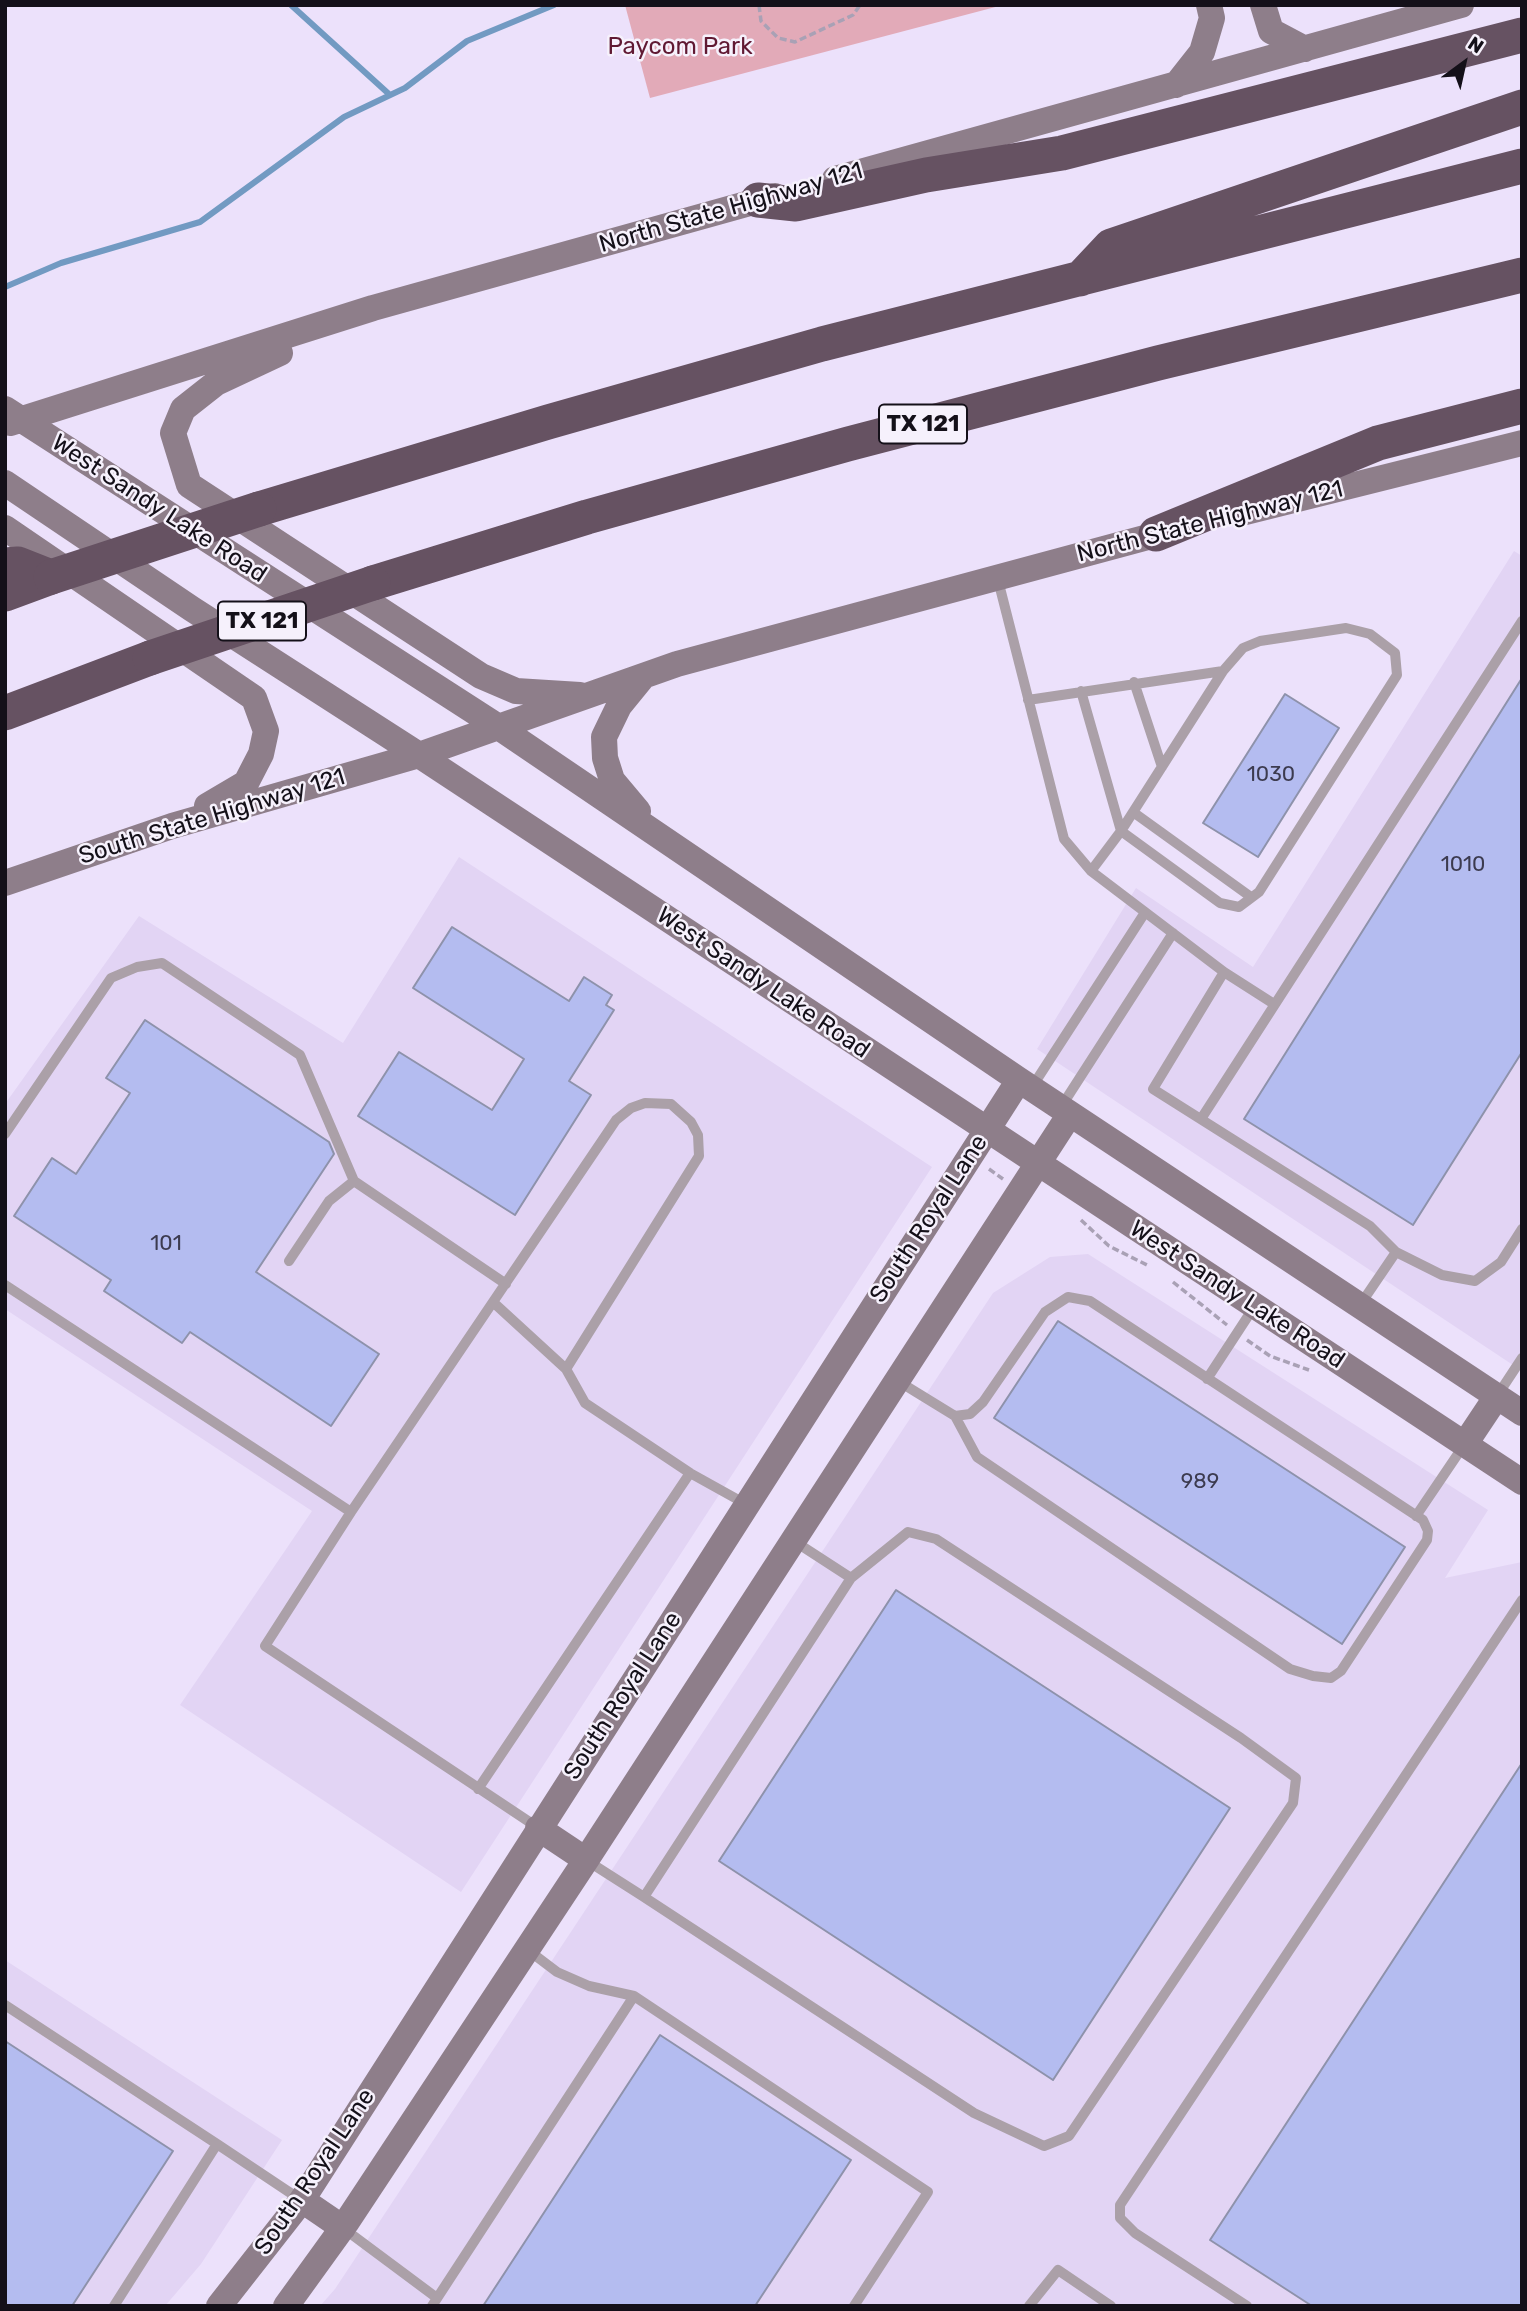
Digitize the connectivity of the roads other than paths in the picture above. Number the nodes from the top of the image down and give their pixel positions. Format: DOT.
graph roads {
  1 [pos="1209,5"];
  2 [pos="1263,5"];
  3 [pos="1461,5"];
  4 [pos="1522,35"];
  5 [pos="1305,49"];
  6 [pos="1176,85"];
  7 [pos="1522,107"];
  8 [pos="1522,166"];
  9 [pos="758,200"];
  10 [pos="1522,275"];
  11 [pos="1080,279"];
  12 [pos="1479,287"];
  13 [pos="1522,296"];
  14 [pos="373,309"];
  15 [pos="1522,405"];
  16 [pos="10,418"];
  17 [pos="1522,443"];
  18 [pos="5,483"];
  19 [pos="5,528"];
  20 [pos="1156,534"];
  21 [pos="5,565"];
  22 [pos="51,577"];
  23 [pos="997,577"];
  24 [pos="5,594"];
  25 [pos="1522,621"];
  26 [pos="1223,671"];
  27 [pos="643,677"];
  28 [pos="1134,682"];
  29 [pos="1081,691"];
  30 [pos="592,696"];
  31 [pos="1028,700"];
  32 [pos="5,712"];
  33 [pos="500,727"];
  34 [pos="419,755"];
  35 [pos="1162,767"];
  36 [pos="1133,812"];
  37 [pos="172,826"];
  38 [pos="1121,831"];
  39 [pos="657,834"];
  40 [pos="1091,871"];
  41 [pos="5,883"];
  42 [pos="1251,897"];
  43 [pos="1144,914"];
  44 [pos="1174,933"];
  45 [pos="1224,972"];
  46 [pos="1274,1004"];
  47 [pos="1025,1084"];
  48 [pos="1065,1111"];
  49 [pos="1200,1119"];
  50 [pos="986,1130"];
  51 [pos="5,1134"];
  52 [pos="1037,1164"];
  53 [pos="354,1181"];
  54 [pos="1522,1229"];
  55 [pos="1396,1252"];
  56 [pos="289,1261"];
  57 [pos="506,1284"];
  58 [pos="5,1285"];
  59 [pos="495,1303"];
  60 [pos="1360,1306"];
  61 [pos="1255,1307"];
  62 [pos="1522,1358"];
  63 [pos="566,1369"];
  64 [pos="1207,1379"];
  65 [pos="897,1381"];
  66 [pos="1497,1396"];
  67 [pos="1522,1413"];
  68 [pos="955,1416"];
  69 [pos="1465,1444"];
  70 [pos="690,1473"];
  71 [pos="1522,1482"];
  72 [pos="746,1504"];
  73 [pos="351,1512"];
  74 [pos="1416,1516"];
  75 [pos="794,1541"];
  76 [pos="851,1578"];
  77 [pos="1522,1600"];
  78 [pos="478,1789"];
  79 [pos="538,1828"];
  80 [pos="586,1860"];
  81 [pos="644,1897"];
  82 [pos="527,1949"];
  83 [pos="634,1996"];
  84 [pos="5,2006"];
  85 [pos="217,2144"];
  86 [pos="302,2200"];
  87 [pos="343,2228"];
  88 [pos="434,2302"];
  89 [pos="114,2306"];
  90 [pos="219,2306"];
  91 [pos="286,2306"];
  92 [pos="854,2306"];
  93 [pos="1029,2306"];
  94 [pos="1111,2306"];
  95 [pos="1247,2306"];
  1 -- 6 [label="main road"];
  2 -- 5 [label="main road"];
  3 -- 5 [label="main road, North State Highway 121"];
  4 -- 9 [label="highway"];
  5 -- 6 [label="main road, North State Highway 121"];
  6 -- 9 [label="main road, North State Highway 121"];
  7 -- 11 [label="highway"];
  8 -- 11 [label="highway"];
  9 -- 14 [label="main road, North State Highway 121"];
  10 -- 12 [label="highway, TX 121"];
  11 -- 22 [label="highway, bridge"];
  12 -- 13 [label="highway"];
  12 -- 32 [label="highway, TX 121, bridge"];
  14 -- 16 [label="main road, North State Highway 121"];
  14 -- 30 [label="main road"];
  15 -- 20 [label="highway"];
  16 -- 33 [label="main road, West Sandy Lake Road"];
  17 -- 20 [label="main road, North State Highway 121"];
  18 -- 34 [label="main road, West Sandy Lake Road"];
  19 -- 37 [label="main road"];
  20 -- 23 [label="main road, North State Highway 121"];
  21 -- 22 [label="highway"];
  22 -- 24 [label="highway"];
  23 -- 27 [label="main road, North State Highway 121"];
  23 -- 31 [label="lane"];
  25 -- 46 [label="lane"];
  26 -- 28 [label="lane"];
  26 -- 35 [label="lane"];
  26 -- 42 [label="lane"];
  27 -- 30 [label="main road, North State Highway 121"];
  27 -- 39 [label="main road"];
  28 -- 29 [label="lane"];
  28 -- 35 [label="lane"];
  29 -- 31 [label="lane"];
  29 -- 38 [label="lane"];
  30 -- 33 [label="main road, North State Highway 121"];
  31 -- 40 [label="lane"];
  33 -- 34 [label="main road, North State Highway 121"];
  33 -- 39 [label="main road, West Sandy Lake Road"];
  34 -- 37 [label="main road, South State Highway 121"];
  34 -- 50 [label="main road, West Sandy Lake Road"];
  35 -- 36 [label="lane"];
  36 -- 38 [label="lane"];
  36 -- 42 [label="lane"];
  37 -- 41 [label="main road, South State Highway 121"];
  38 -- 40 [label="lane"];
  38 -- 42 [label="lane"];
  39 -- 47 [label="main road, West Sandy Lake Road"];
  40 -- 43 [label="lane"];
  43 -- 44 [label="lane"];
  43 -- 47 [label="lane"];
  44 -- 45 [label="lane"];
  44 -- 48 [label="lane"];
  45 -- 46 [label="lane"];
  45 -- 49 [label="lane"];
  46 -- 49 [label="lane"];
  47 -- 48 [label="main road, West Sandy Lake Road"];
  47 -- 50 [label="main road, South Royal Lane"];
  48 -- 52 [label="main road"];
  48 -- 60 [label="main road, West Sandy Lake Road"];
  49 -- 55 [label="lane"];
  50 -- 52 [label="main road, West Sandy Lake Road"];
  50 -- 72 [label="main road, South Royal Lane"];
  51 -- 53 [label="lane"];
  52 -- 61 [label="main road, West Sandy Lake Road"];
  52 -- 65 [label="main road"];
  53 -- 56 [label="lane"];
  53 -- 57 [label="lane"];
  54 -- 55 [label="lane"];
  55 -- 60 [label="lane"];
  57 -- 59 [label="lane"];
  57 -- 63 [label="lane"];
  58 -- 73 [label="lane"];
  59 -- 63 [label="lane"];
  59 -- 73 [label="lane"];
  60 -- 66 [label="main road, West Sandy Lake Road"];
  61 -- 64 [label="lane"];
  61 -- 69 [label="main road, West Sandy Lake Road"];
  62 -- 66 [label="lane"];
  63 -- 70 [label="lane"];
  64 -- 68 [label="lane"];
  64 -- 74 [label="lane"];
  65 -- 68 [label="lane"];
  65 -- 75 [label="main road"];
  66 -- 67 [label="main road, West Sandy Lake Road"];
  66 -- 69 [label="main road"];
  68 -- 74 [label="lane"];
  69 -- 71 [label="main road, West Sandy Lake Road"];
  69 -- 74 [label="lane"];
  70 -- 72 [label="lane"];
  70 -- 78 [label="lane"];
  72 -- 79 [label="main road, South Royal Lane"];
  73 -- 78 [label="lane"];
  75 -- 76 [label="lane"];
  75 -- 80 [label="main road"];
  76 -- 81 [label="lane"];
  76 -- 81 [label="lane"];
  77 -- 95 [label="lane"];
  78 -- 79 [label="lane"];
  79 -- 80 [label="main road"];
  79 -- 86 [label="main road, South Royal Lane"];
  80 -- 81 [label="lane"];
  80 -- 82 [label="main road"];
  82 -- 83 [label="lane"];
  82 -- 87 [label="main road"];
  83 -- 88 [label="lane"];
  83 -- 92 [label="lane"];
  84 -- 85 [label="lane"];
  85 -- 86 [label="lane"];
  85 -- 89 [label="lane"];
  86 -- 87 [label="main road"];
  86 -- 90 [label="main road, South Royal Lane"];
  87 -- 88 [label="lane"];
  87 -- 91 [label="main road"];
  93 -- 94 [label="lane"];
}
